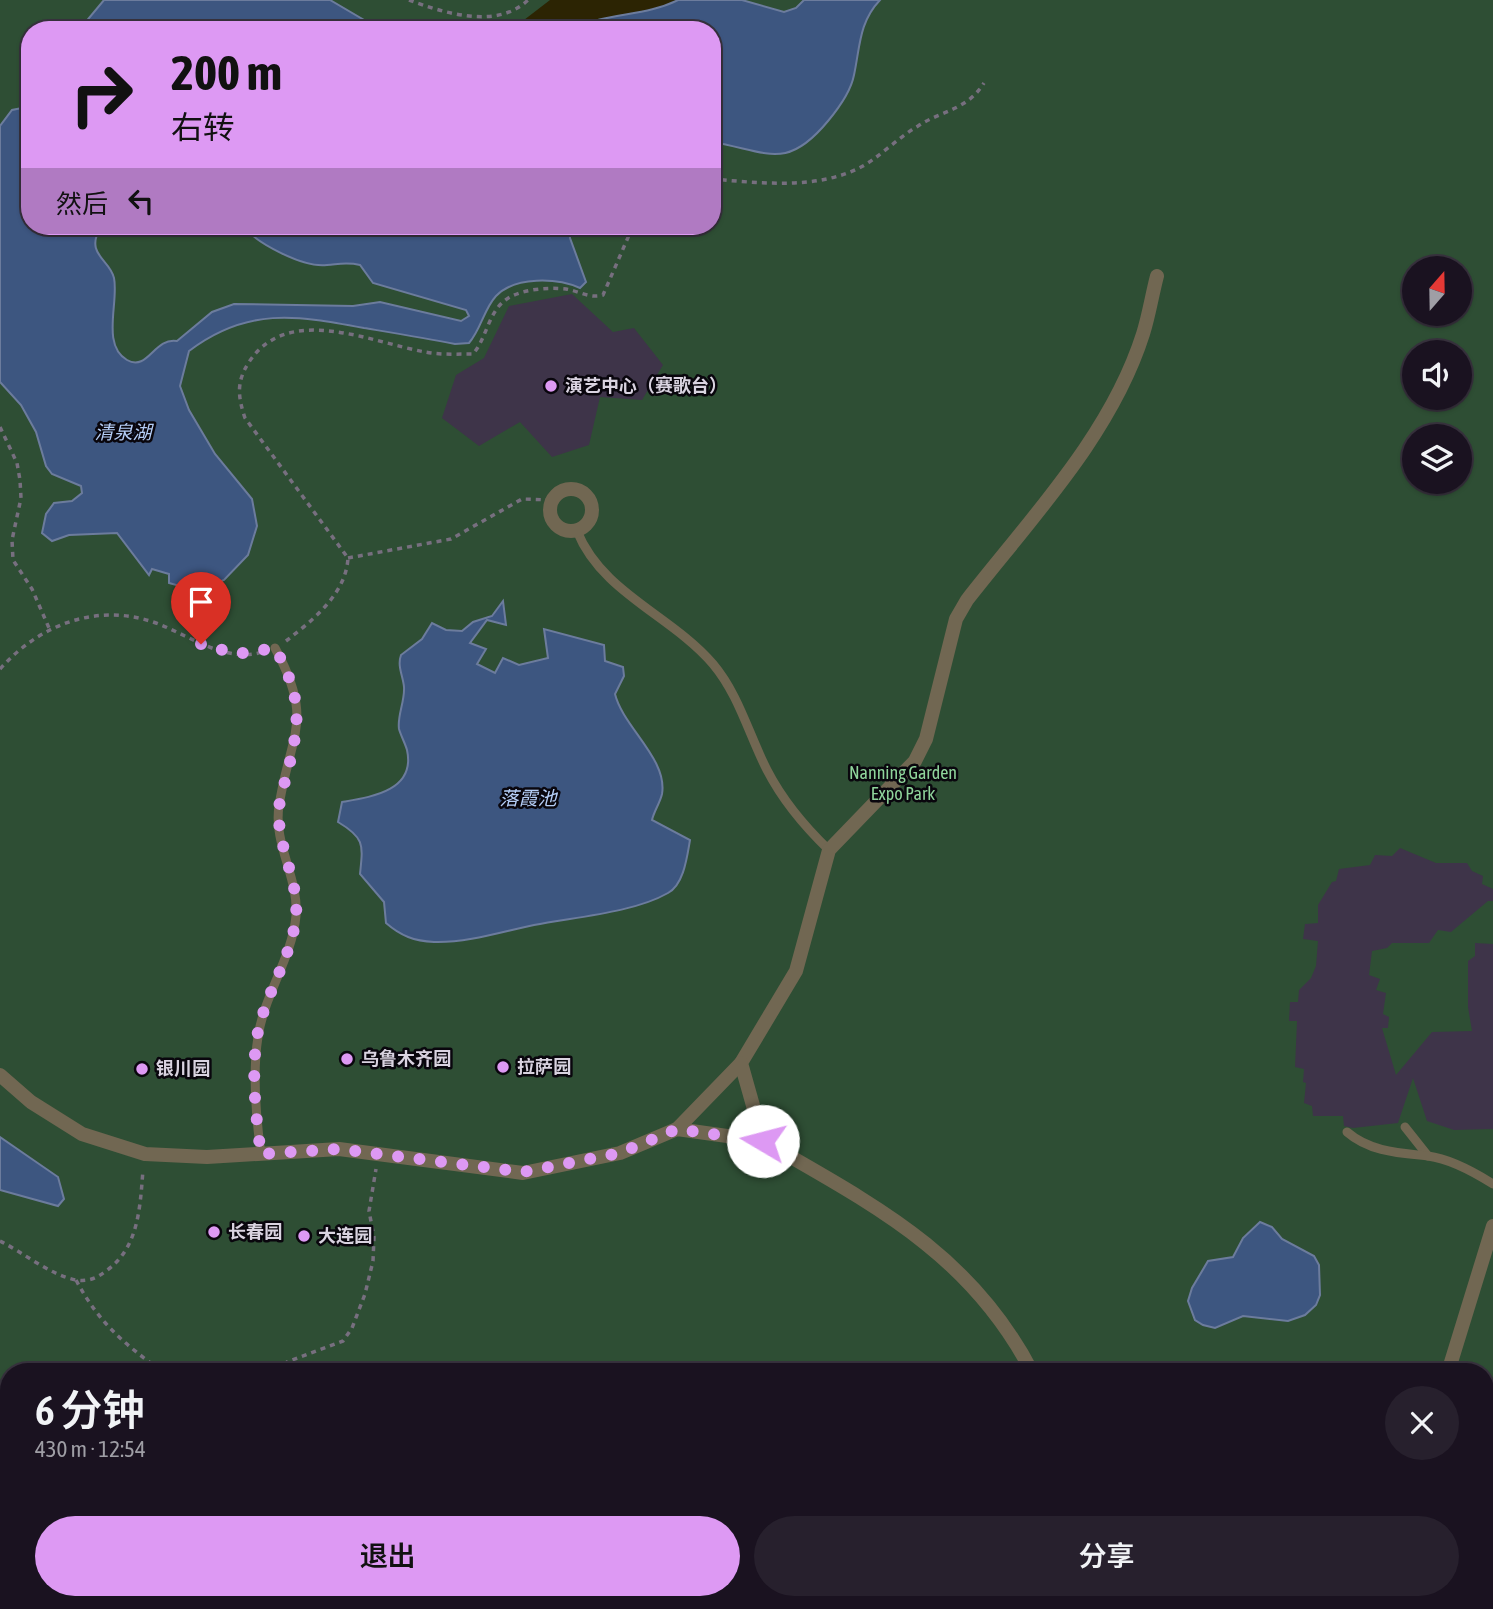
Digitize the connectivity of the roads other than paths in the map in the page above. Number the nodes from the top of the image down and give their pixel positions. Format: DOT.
graph roads {
  1 [pos="1157,276"];
  2 [pos="577,531"];
  3 [pos="275,648"];
  4 [pos="829,850"];
  5 [pos="741,1062"];
  6 [pos="0,1075"];
  7 [pos="1405,1127"];
  8 [pos="677,1129"];
  9 [pos="1347,1132"];
  10 [pos="763,1141"];
  11 [pos="261,1154"];
  12 [pos="1428,1156"];
  13 [pos="1493,1184"];
  14 [pos="1493,1226"];
  15 [pos="1027,1363"];
  16 [pos="1451,1363"];
  1 -- 4 [label="street"];
  2 -- 2 [label="street"];
  2 -- 4 [label="lane"];
  3 -- 11 [label="lane"];
  4 -- 5 [label="street"];
  5 -- 8 [label="street"];
  5 -- 10 [label="street"];
  6 -- 11 [label="street"];
  7 -- 12 [label="lane"];
  8 -- 10 [label="street"];
  8 -- 11 [label="street"];
  9 -- 12 [label="lane"];
  10 -- 15 [label="street"];
  12 -- 13 [label="lane"];
  14 -- 16 [label="street"];
}
